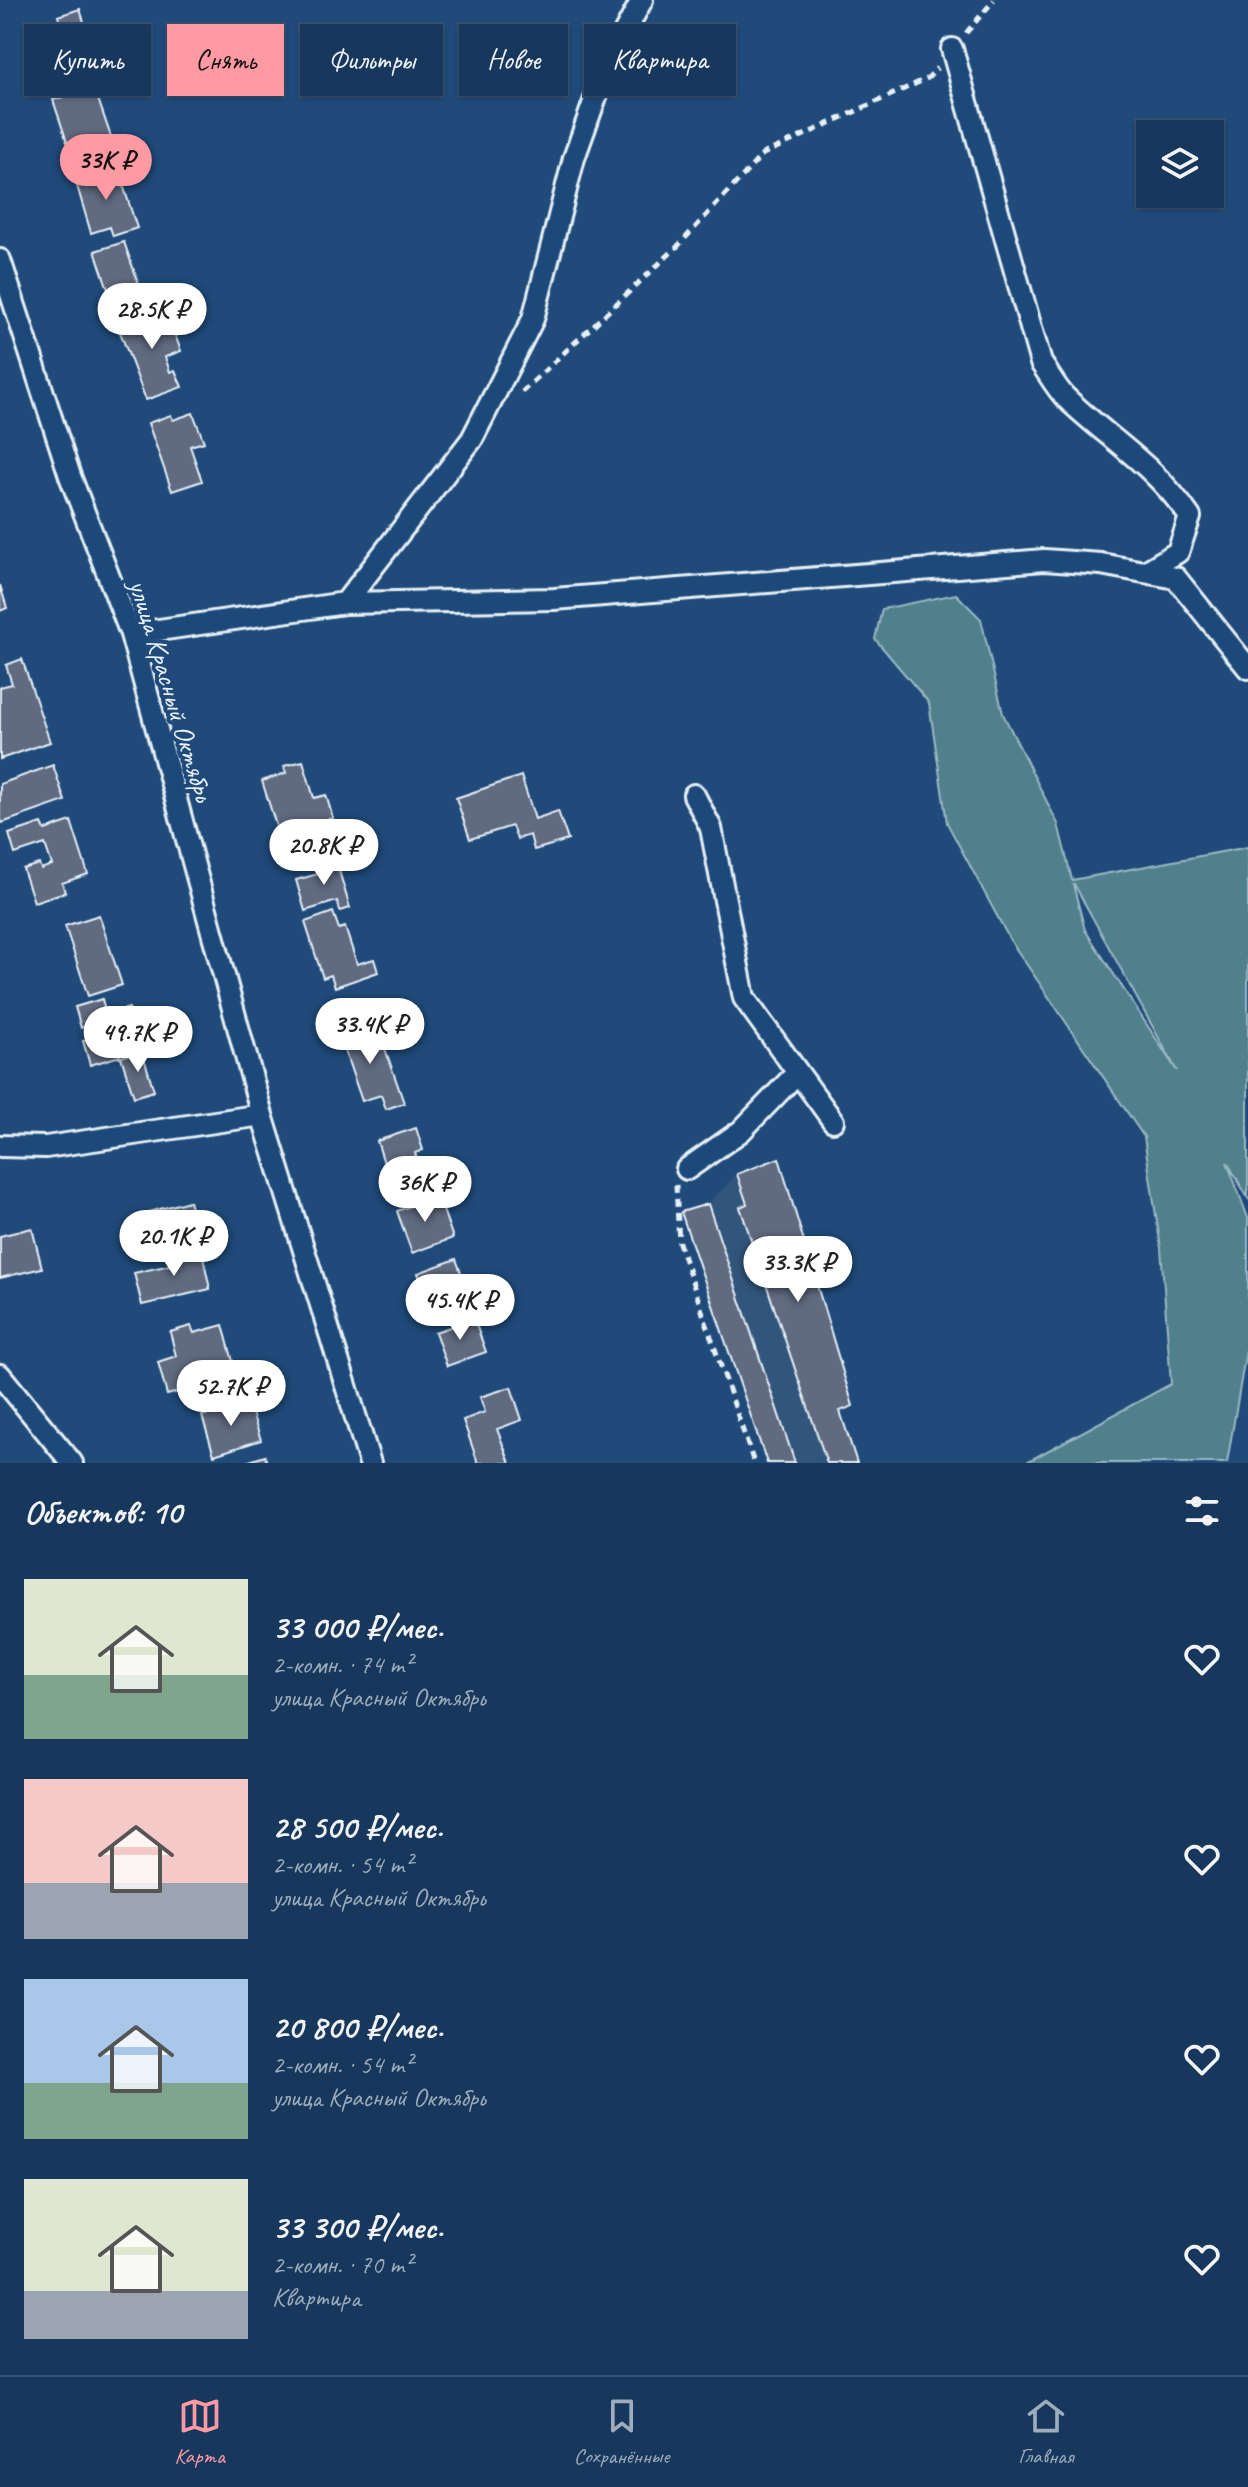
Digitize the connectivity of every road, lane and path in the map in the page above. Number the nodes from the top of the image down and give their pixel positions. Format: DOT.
graph roads {
  1 [pos="642,0"];
  2 [pos="994,0"];
  3 [pos="952,49"];
  4 [pos="0,260"];
  5 [pos="518,396"];
  6 [pos="1145,572"];
  7 [pos="345,603"];
  8 [pos="131,634"];
  9 [pos="1248,668"];
  10 [pos="694,795"];
  11 [pos="797,1073"];
  12 [pos="262,1115"];
  13 [pos="833,1121"];
  14 [pos="0,1146"];
  15 [pos="681,1171"];
  16 [pos="0,1375"];
  17 [pos="72,1463"];
  18 [pos="370,1463"];
  19 [pos="754,1463"];
  1 -- 7 [label="street"];
  2 -- 3 [label="path"];
  3 -- 5 [label="path"];
  3 -- 6 [label="street"];
  4 -- 8 [label="street, улица Красный Октябрь"];
  6 -- 7 [label="street"];
  6 -- 9 [label="street"];
  7 -- 8 [label="street"];
  8 -- 12 [label="street, улица Красный Октябрь"];
  10 -- 11 [label="street"];
  11 -- 13 [label="street"];
  11 -- 15 [label="street"];
  12 -- 14 [label="street"];
  12 -- 18 [label="street, улица Красный Октябрь"];
  15 -- 19 [label="path"];
  16 -- 17 [label="street"];
}
